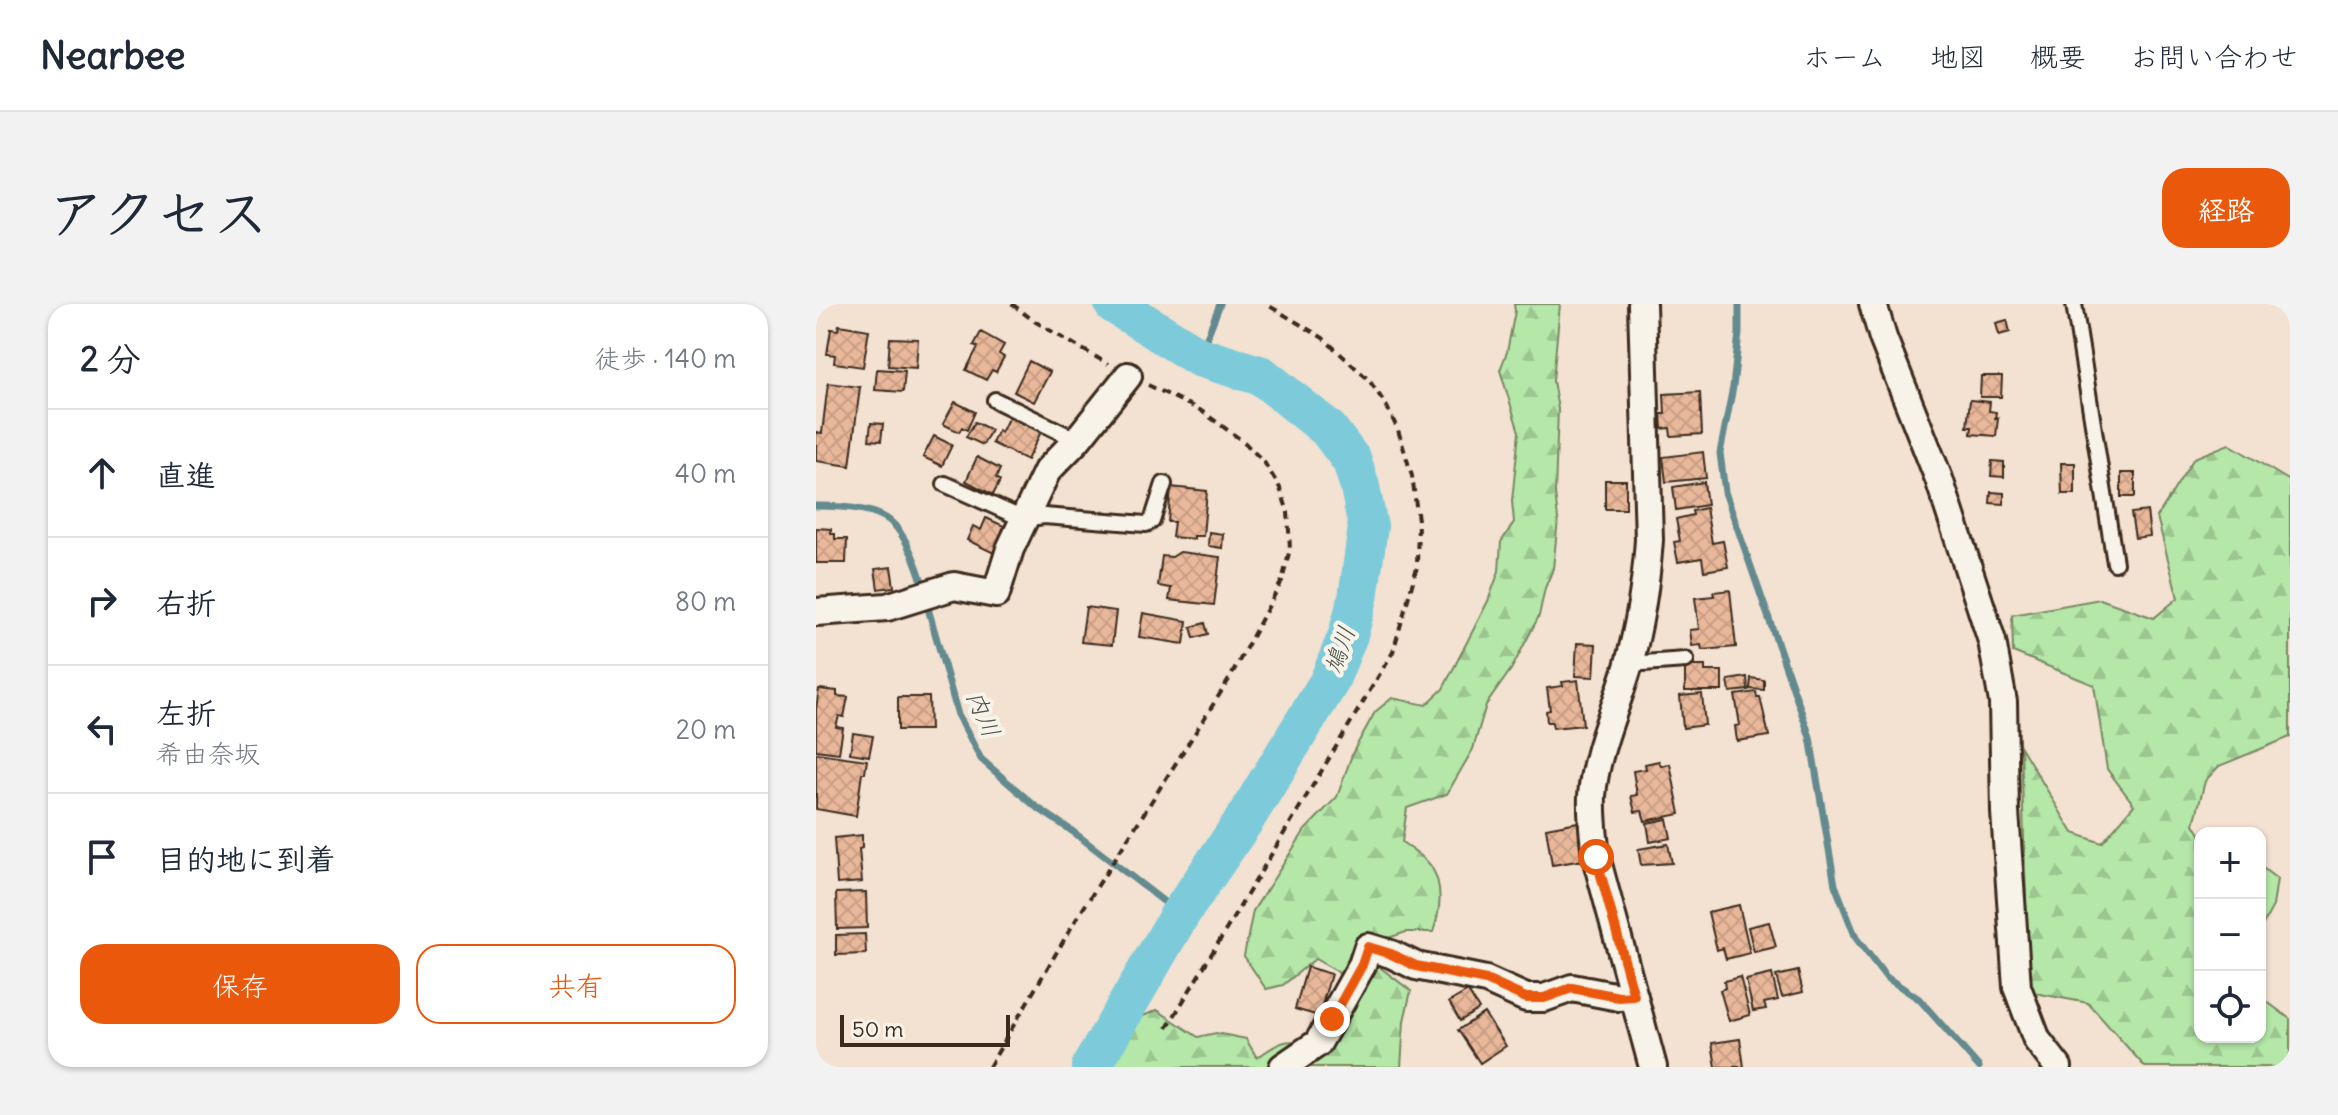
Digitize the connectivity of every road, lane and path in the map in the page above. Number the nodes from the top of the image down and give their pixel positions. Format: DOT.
graph roads {
  1 [pos="1012,304"];
  2 [pos="1266,304"];
  3 [pos="1642,304"];
  4 [pos="1873,304"];
  5 [pos="2074,304"];
  6 [pos="1128,376"];
  7 [pos="995,400"];
  8 [pos="1077,440"];
  9 [pos="945,484"];
  10 [pos="1164,484"];
  11 [pos="1023,519"];
  12 [pos="2115,563"];
  13 [pos="816,612"];
  14 [pos="1686,660"];
  15 [pos="1629,664"];
  16 [pos="1634,996"];
  17 [pos="1167,1028"];
  18 [pos="989,1067"];
  19 [pos="1283,1067"];
  20 [pos="1653,1067"];
  21 [pos="2058,1067"];
  1 -- 6 [label="path"];
  2 -- 17 [label="path"];
  3 -- 15 [label="street"];
  4 -- 21 [label="street"];
  5 -- 12 [label="lane"];
  6 -- 8 [label="street"];
  6 -- 18 [label="path"];
  7 -- 8 [label="lane"];
  8 -- 11 [label="street"];
  9 -- 11 [label="lane"];
  10 -- 11 [label="lane"];
  11 -- 13 [label="street"];
  14 -- 15 [label="lane"];
  15 -- 16 [label="street"];
  16 -- 19 [label="street"];
  16 -- 20 [label="street"];
}
